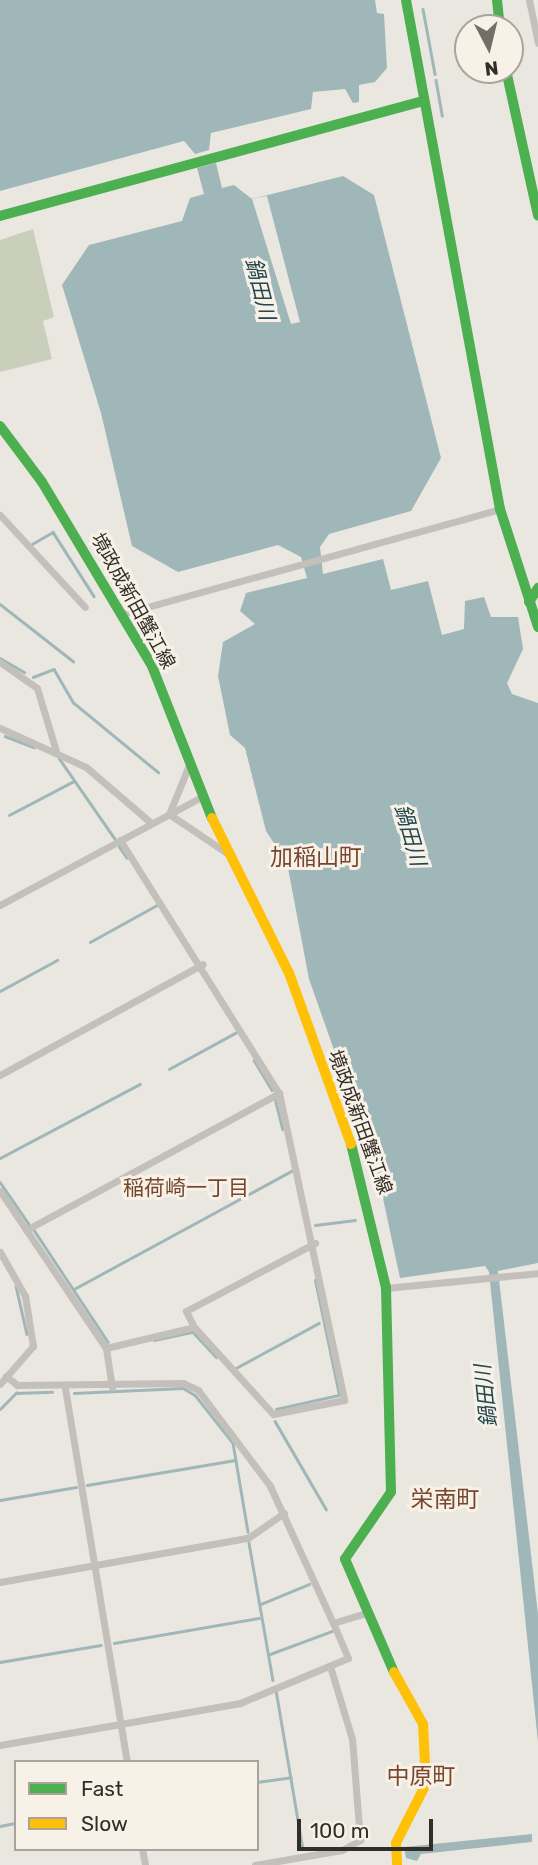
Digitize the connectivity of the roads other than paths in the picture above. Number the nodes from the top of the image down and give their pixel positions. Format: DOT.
graph roads {
  1 [pos="406,0"];
  2 [pos="528,0"];
  3 [pos="538,43"];
  4 [pos="509,84"];
  5 [pos="425,101"];
  6 [pos="0,216"];
  7 [pos="538,216"];
  8 [pos="0,426"];
  9 [pos="500,509"];
  10 [pos="0,515"];
  11 [pos="538,588"];
  12 [pos="529,602"];
  13 [pos="85,607"];
  14 [pos="122,614"];
  15 [pos="538,627"];
  16 [pos="0,663"];
  17 [pos="0,728"];
  18 [pos="56,751"];
  19 [pos="189,765"];
  20 [pos="201,797"];
  21 [pos="169,814"];
  22 [pos="150,822"];
  23 [pos="120,840"];
  24 [pos="230,855"];
  25 [pos="0,905"];
  26 [pos="203,964"];
  27 [pos="0,1075"];
  28 [pos="279,1093"];
  29 [pos="0,1191"];
  30 [pos="26,1230"];
  31 [pos="316,1243"];
  32 [pos="0,1252"];
  33 [pos="538,1273"];
  34 [pos="386,1289"];
  35 [pos="194,1327"];
  36 [pos="106,1348"];
  37 [pos="6,1376"];
  38 [pos="0,1384"];
  39 [pos="65,1388"];
  40 [pos="112,1388"];
  41 [pos="284,1513"];
  42 [pos="96,1566"];
  43 [pos="0,1582"];
  44 [pos="366,1613"];
  45 [pos="333,1623"];
  46 [pos="330,1666"];
  47 [pos="121,1723"];
  48 [pos="0,1745"];
  49 [pos="127,1760"];
  50 [pos="254,1865"];
  51 [pos="397,1865"];
  1 -- 5 [label="main road"];
  2 -- 3 [label="street"];
  4 -- 7 [label="main road"];
  5 -- 6 [label="main road"];
  5 -- 9 [label="main road"];
  8 -- 14 [label="main road, 境政成新田蟹江線"];
  9 -- 12 [label="main road"];
  9 -- 14 [label="street"];
  10 -- 13 [label="street"];
  11 -- 12 [label="main road"];
  12 -- 15 [label="main road"];
  14 -- 19 [label="main road, 境政成新田蟹江線"];
  16 -- 18 [label="street"];
  17 -- 18 [label="street"];
  18 -- 22 [label="street"];
  19 -- 20 [label="main road, 境政成新田蟹江線"];
  19 -- 21 [label="street"];
  20 -- 21 [label="street"];
  20 -- 24 [label="main road, 境政成新田蟹江線"];
  21 -- 22 [label="street"];
  21 -- 24 [label="street"];
  22 -- 23 [label="street"];
  23 -- 25 [label="street"];
  23 -- 26 [label="street"];
  24 -- 34 [label="main road, 境政成新田蟹江線"];
  26 -- 27 [label="street"];
  26 -- 28 [label="street"];
  28 -- 30 [label="street"];
  28 -- 31 [label="street"];
  29 -- 30 [label="street"];
  30 -- 36 [label="street"];
  31 -- 35 [label="street"];
  31 -- 35 [label="street"];
  32 -- 37 [label="street"];
  33 -- 34 [label="street"];
  34 -- 44 [label="main road, 境政成新田蟹江線"];
  35 -- 36 [label="street"];
  36 -- 40 [label="street"];
  37 -- 38 [label="street"];
  37 -- 39 [label="street"];
  39 -- 40 [label="street"];
  39 -- 42 [label="street"];
  40 -- 41 [label="street"];
  41 -- 42 [label="street"];
  41 -- 45 [label="street"];
  42 -- 43 [label="street"];
  42 -- 47 [label="street"];
  44 -- 45 [label="street"];
  44 -- 51 [label="main road, 境政成新田蟹江線"];
  45 -- 46 [label="street"];
  46 -- 47 [label="street"];
  46 -- 50 [label="street"];
  47 -- 48 [label="street"];
  47 -- 49 [label="street"];
}
